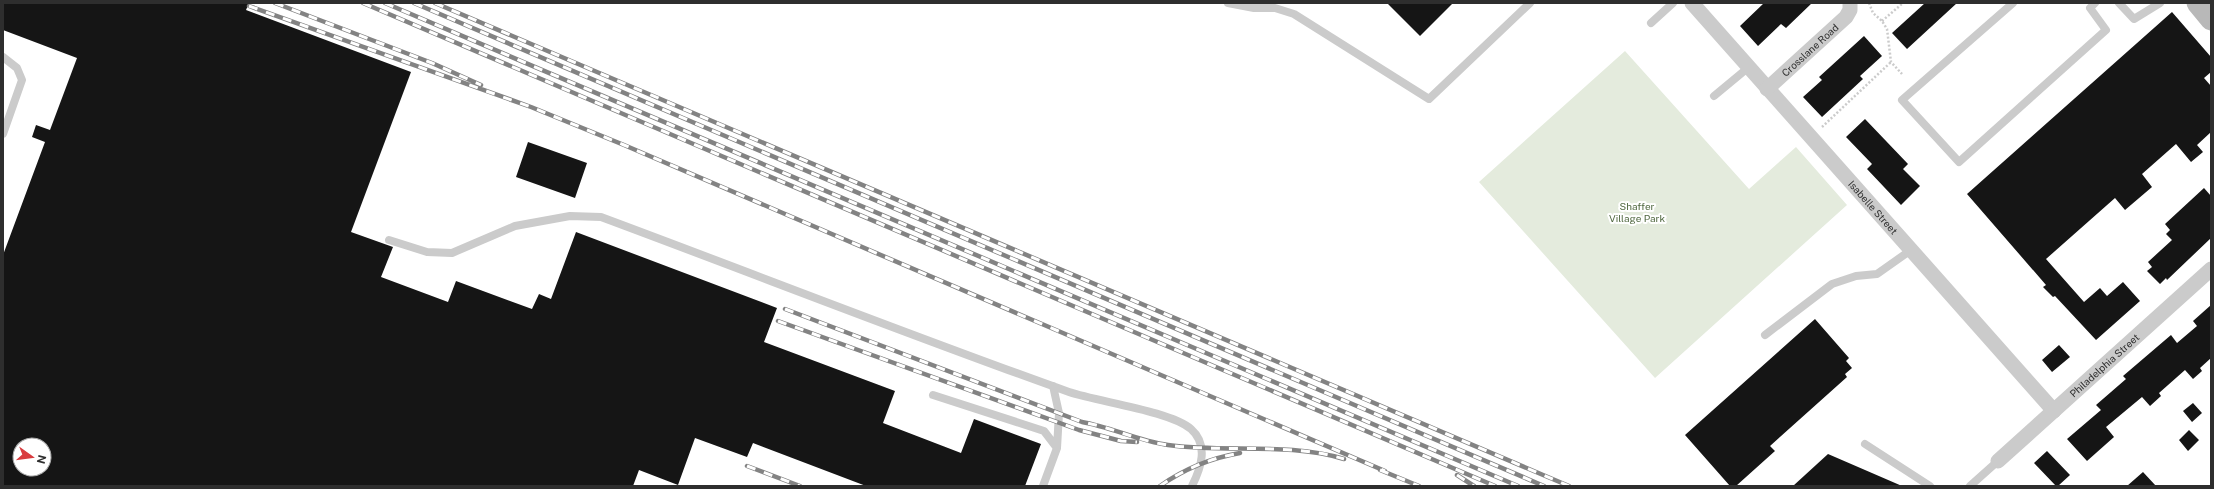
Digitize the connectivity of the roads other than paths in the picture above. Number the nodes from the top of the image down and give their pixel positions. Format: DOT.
graph roads {
  1 [pos="1228,3"];
  2 [pos="1530,3"];
  3 [pos="1673,3"];
  4 [pos="1692,3"];
  5 [pos="2013,3"];
  6 [pos="2096,3"];
  7 [pos="2119,3"];
  8 [pos="2160,3"];
  9 [pos="2197,3"];
  10 [pos="1850,6"];
  11 [pos="2211,20"];
  12 [pos="1651,23"];
  13 [pos="3,57"];
  14 [pos="1749,67"];
  15 [pos="1767,89"];
  16 [pos="1714,96"];
  17 [pos="3,134"];
  18 [pos="389,240"];
  19 [pos="1911,250"];
  20 [pos="2211,269"];
  21 [pos="1765,335"];
  22 [pos="1053,386"];
  23 [pos="932,395"];
  24 [pos="2054,411"];
  25 [pos="1865,444"];
  26 [pos="1057,448"];
  27 [pos="1998,461"];
  28 [pos="1043,486"];
  29 [pos="1192,486"];
  30 [pos="1930,486"];
  31 [pos="1970,486"];
  1 -- 2 [label="lane"];
  3 -- 12 [label="lane"];
  4 -- 14 [label="street, Isabelle Street"];
  5 -- 6 [label="lane"];
  7 -- 8 [label="lane"];
  9 -- 11 [label="street"];
  10 -- 15 [label="street, Crosslane Road"];
  13 -- 17 [label="lane"];
  14 -- 15 [label="street, Isabelle Street"];
  14 -- 16 [label="lane"];
  15 -- 19 [label="street, Isabelle Street"];
  18 -- 22 [label="lane"];
  19 -- 21 [label="lane"];
  19 -- 24 [label="street, Isabelle Street"];
  20 -- 24 [label="street, Philadelphia Street"];
  22 -- 26 [label="lane"];
  22 -- 29 [label="lane"];
  23 -- 26 [label="lane"];
  24 -- 27 [label="street, Philadelphia Street"];
  25 -- 30 [label="lane"];
  26 -- 28 [label="lane"];
  27 -- 31 [label="lane"];
}
